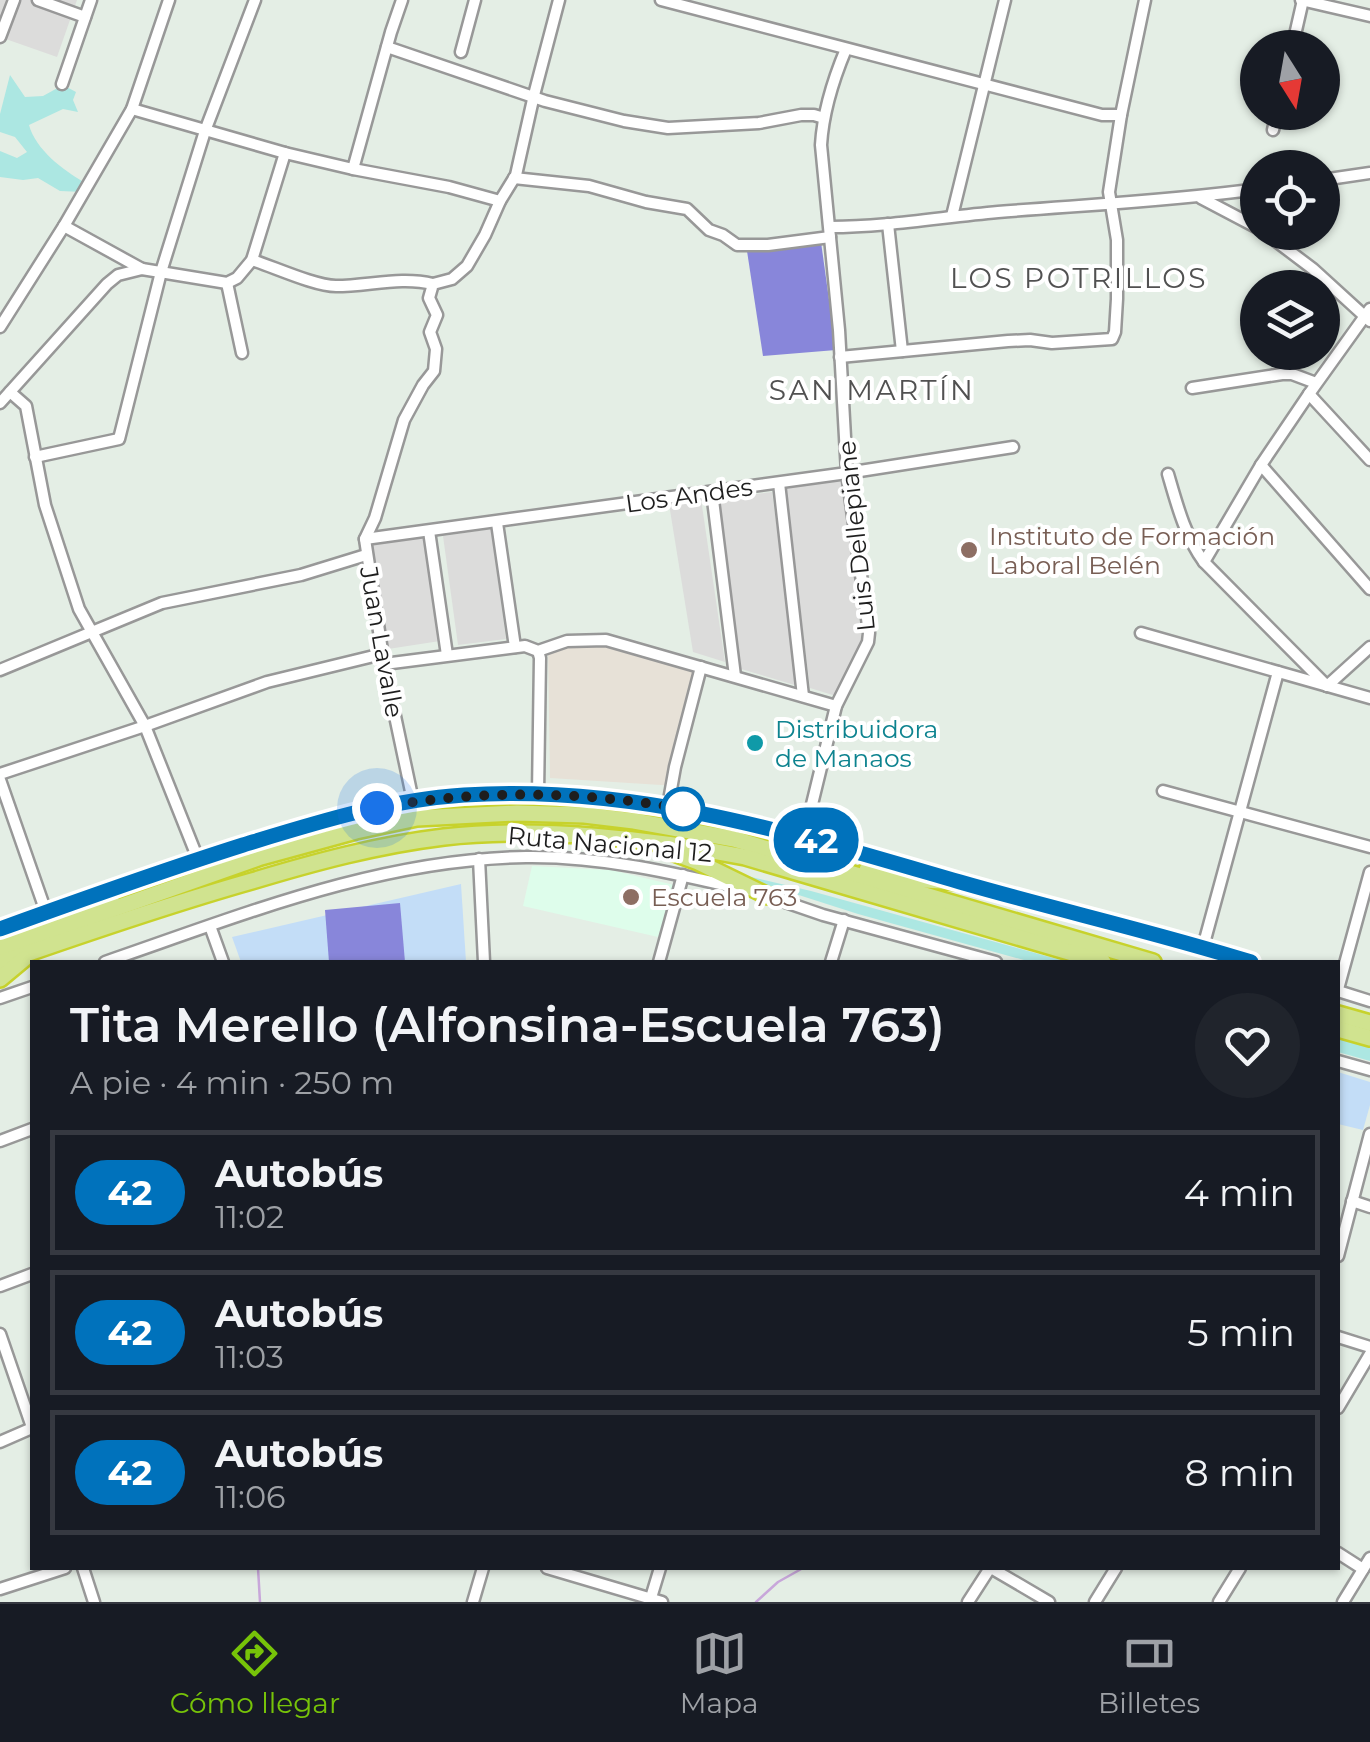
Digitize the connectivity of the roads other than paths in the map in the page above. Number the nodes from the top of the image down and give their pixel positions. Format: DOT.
graph roads {
  1 [pos="14,0"];
  2 [pos="38,0"];
  3 [pos="91,0"];
  4 [pos="170,0"];
  5 [pos="255,0"];
  6 [pos="402,0"];
  7 [pos="475,0"];
  8 [pos="559,0"];
  9 [pos="661,0"];
  10 [pos="1005,0"];
  11 [pos="1145,0"];
  12 [pos="1302,0"];
  13 [pos="702,5"];
  14 [pos="1370,16"];
  15 [pos="85,17"];
  16 [pos="1296,30"];
  17 [pos="0,37"];
  18 [pos="387,47"];
  19 [pos="846,48"];
  20 [pos="461,52"];
  21 [pos="62,84"];
  22 [pos="984,85"];
  23 [pos="534,95"];
  24 [pos="132,110"];
  25 [pos="1121,115"];
  26 [pos="824,118"];
  27 [pos="204,131"];
  28 [pos="284,153"];
  29 [pos="353,169"];
  30 [pos="1370,173"];
  31 [pos="1340,177"];
  32 [pos="514,178"];
  33 [pos="1240,191"];
  34 [pos="1199,197"];
  35 [pos="500,201"];
  36 [pos="1110,202"];
  37 [pos="952,216"];
  38 [pos="1240,219"];
  39 [pos="888,224"];
  40 [pos="64,226"];
  41 [pos="830,232"];
  42 [pos="1288,250"];
  43 [pos="252,260"];
  44 [pos="142,268"];
  45 [pos="161,272"];
  46 [pos="228,284"];
  47 [pos="432,284"];
  48 [pos="1368,315"];
  49 [pos="0,327"];
  50 [pos="902,351"];
  51 [pos="242,353"];
  52 [pos="840,357"];
  53 [pos="1316,383"];
  54 [pos="1192,388"];
  55 [pos="10,392"];
  56 [pos="1309,394"];
  57 [pos="0,403"];
  58 [pos="1012,447"];
  59 [pos="36,457"];
  60 [pos="1370,460"];
  61 [pos="1261,465"];
  62 [pos="847,473"];
  63 [pos="1168,474"];
  64 [pos="778,483"];
  65 [pos="712,492"];
  66 [pos="497,522"];
  67 [pos="429,531"];
  68 [pos="365,540"];
  69 [pos="366,556"];
  70 [pos="1204,562"];
  71 [pos="1370,589"];
  72 [pos="93,632"];
  73 [pos="1141,634"];
  74 [pos="515,647"];
  75 [pos="1370,647"];
  76 [pos="538,651"];
  77 [pos="447,655"];
  78 [pos="383,659"];
  79 [pos="702,667"];
  80 [pos="0,670"];
  81 [pos="1278,672"];
  82 [pos="735,676"];
  83 [pos="1327,686"];
  84 [pos="803,696"];
  85 [pos="1370,698"];
  86 [pos="836,706"];
  87 [pos="145,726"];
  88 [pos="0,777"];
  89 [pos="1163,791"];
  90 [pos="538,794"];
  91 [pos="414,801"];
  92 [pos="668,806"];
  93 [pos="1239,812"];
  94 [pos="804,837"];
  95 [pos="635,840"];
  96 [pos="1370,847"];
  97 [pos="796,858"];
  98 [pos="479,859"];
  99 [pos="198,860"];
  100 [pos="216,872"];
  101 [pos="1370,872"];
  102 [pos="683,876"];
  103 [pos="962,882"];
  104 [pos="768,896"];
  105 [pos="46,912"];
  106 [pos="844,920"];
  107 [pos="210,926"];
  108 [pos="0,932"];
  109 [pos="1203,947"];
  110 [pos="0,949"];
  111 [pos="33,951"];
  112 [pos="111,960"];
  113 [pos="222,960"];
  114 [pos="484,960"];
  115 [pos="660,960"];
  116 [pos="832,960"];
  117 [pos="989,960"];
  118 [pos="1096,960"];
  119 [pos="1146,960"];
  120 [pos="1245,960"];
  121 [pos="0,963"];
  122 [pos="0,979"];
  123 [pos="1340,983"];
  124 [pos="30,988"];
  125 [pos="1340,991"];
  126 [pos="0,998"];
  127 [pos="1370,1001"];
  128 [pos="1340,1015"];
  129 [pos="1370,1023"];
  130 [pos="1340,1030"];
  131 [pos="1370,1038"];
  132 [pos="1340,1061"];
  133 [pos="1370,1070"];
  134 [pos="30,1131"];
  135 [pos="1370,1134"];
  136 [pos="0,1141"];
  137 [pos="1352,1201"];
  138 [pos="1370,1207"];
  139 [pos="1340,1248"];
  140 [pos="30,1275"];
  141 [pos="0,1286"];
  142 [pos="0,1334"];
  143 [pos="1340,1337"];
  144 [pos="1370,1346"];
  145 [pos="1370,1354"];
  146 [pos="1340,1405"];
  147 [pos="30,1422"];
  148 [pos="30,1429"];
  149 [pos="0,1442"];
  150 [pos="1340,1554"];
  151 [pos="1368,1564"];
  152 [pos="60,1570"];
  153 [pos="83,1570"];
  154 [pos="483,1570"];
  155 [pos="554,1570"];
  156 [pos="660,1570"];
  157 [pos="990,1570"];
  158 [pos="994,1570"];
  159 [pos="1115,1570"];
  160 [pos="1239,1570"];
  161 [pos="0,1589"];
  162 [pos="654,1601"];
  163 [pos="94,1602"];
  164 [pos="473,1602"];
  165 [pos="968,1602"];
  166 [pos="1049,1602"];
  167 [pos="1094,1602"];
  168 [pos="1218,1602"];
  169 [pos="1343,1602"];
  1 -- 17 [label="street"];
  2 -- 15 [label="street"];
  3 -- 15 [label="street"];
  4 -- 24 [label="street"];
  5 -- 27 [label="street"];
  6 -- 18 [label="street"];
  7 -- 20 [label="street"];
  8 -- 23 [label="street"];
  9 -- 13 [label="street"];
  10 -- 22 [label="street"];
  11 -- 25 [label="street"];
  12 -- 14 [label="street"];
  12 -- 16 [label="street"];
  13 -- 19 [label="street"];
  15 -- 21 [label="street"];
  18 -- 23 [label="street"];
  18 -- 29 [label="street"];
  19 -- 22 [label="street"];
  19 -- 26 [label="street, Luis Dellepiane"];
  22 -- 25 [label="street"];
  22 -- 37 [label="street"];
  23 -- 26 [label="street"];
  23 -- 32 [label="street"];
  24 -- 27 [label="street"];
  24 -- 40 [label="street"];
  25 -- 36 [label="street"];
  26 -- 41 [label="street, Luis Dellepiane"];
  27 -- 28 [label="street"];
  27 -- 45 [label="street"];
  28 -- 29 [label="street"];
  28 -- 43 [label="street"];
  29 -- 35 [label="street"];
  30 -- 31 [label="street"];
  32 -- 35 [label="street"];
  32 -- 41 [label="street"];
  33 -- 34 [label="street"];
  34 -- 36 [label="street"];
  34 -- 38 [label="street"];
  35 -- 47 [label="street"];
  36 -- 37 [label="street"];
  36 -- 50 [label="street"];
  37 -- 39 [label="street"];
  39 -- 41 [label="street"];
  39 -- 50 [label="street"];
  40 -- 44 [label="street"];
  40 -- 49 [label="street"];
  41 -- 52 [label="street, Luis Dellepiane"];
  42 -- 48 [label="street"];
  43 -- 46 [label="street"];
  43 -- 47 [label="street"];
  44 -- 45 [label="street"];
  44 -- 55 [label="street"];
  45 -- 46 [label="street"];
  45 -- 59 [label="street"];
  46 -- 51 [label="street"];
  47 -- 68 [label="street, Juan Lavalle"];
  48 -- 53 [label="street"];
  50 -- 52 [label="street"];
  52 -- 62 [label="street, Luis Dellepiane"];
  53 -- 54 [label="street"];
  53 -- 56 [label="street"];
  55 -- 57 [label="street"];
  55 -- 59 [label="street"];
  56 -- 60 [label="street"];
  56 -- 61 [label="street"];
  58 -- 62 [label="street, Los Andes"];
  59 -- 72 [label="street"];
  61 -- 70 [label="street"];
  61 -- 71 [label="street"];
  62 -- 64 [label="street, Los Andes"];
  62 -- 86 [label="street, Luis Dellepiane"];
  63 -- 70 [label="street"];
  64 -- 65 [label="street, Los Andes"];
  64 -- 84 [label="street"];
  65 -- 66 [label="street, Los Andes"];
  65 -- 82 [label="street"];
  66 -- 67 [label="street, Los Andes"];
  66 -- 74 [label="street"];
  67 -- 68 [label="street, Los Andes"];
  67 -- 77 [label="street"];
  68 -- 69 [label="street, Juan Lavalle"];
  69 -- 72 [label="street"];
  69 -- 78 [label="street, Juan Lavalle"];
  70 -- 83 [label="street"];
  72 -- 80 [label="street"];
  72 -- 87 [label="street"];
  73 -- 81 [label="street"];
  74 -- 76 [label="street"];
  74 -- 77 [label="street"];
  75 -- 83 [label="street"];
  76 -- 79 [label="street"];
  76 -- 90 [label="street"];
  77 -- 78 [label="street"];
  78 -- 87 [label="street"];
  78 -- 91 [label="street, Juan Lavalle"];
  79 -- 82 [label="street"];
  79 -- 92 [label="street"];
  81 -- 83 [label="street"];
  81 -- 93 [label="street"];
  82 -- 84 [label="street"];
  83 -- 85 [label="street"];
  84 -- 86 [label="street"];
  86 -- 94 [label="street, Luis Dellepiane"];
  87 -- 88 [label="street"];
  87 -- 99 [label="street"];
  88 -- 105 [label="street"];
  89 -- 93 [label="street"];
  90 -- 91 [label="street"];
  90 -- 92 [label="street"];
  91 -- 99 [label="street"];
  92 -- 94 [label="street"];
  93 -- 96 [label="street"];
  93 -- 109 [label="street"];
  94 -- 103 [label="street"];
  95 -- 104 [label="highway"];
  95 -- 111 [label="highway, Ruta Nacional 12"];
  95 -- 118 [label="highway, Ruta Nacional 12"];
  97 -- 100 [label="highway, Ruta Nacional 12"];
  97 -- 103 [label="highway"];
  97 -- 119 [label="highway, Ruta Nacional 12"];
  98 -- 102 [label="street"];
  98 -- 107 [label="street"];
  98 -- 114 [label="street"];
  99 -- 105 [label="street"];
  100 -- 108 [label="highway"];
  100 -- 110 [label="highway, Ruta Nacional 12"];
  101 -- 123 [label="street"];
  102 -- 104 [label="street"];
  102 -- 115 [label="street"];
  103 -- 109 [label="street"];
  104 -- 106 [label="street"];
  105 -- 108 [label="street"];
  106 -- 116 [label="street"];
  106 -- 117 [label="street"];
  107 -- 112 [label="street"];
  107 -- 113 [label="street"];
  109 -- 120 [label="street"];
  111 -- 121 [label="highway, Ruta Nacional 12"];
  111 -- 122 [label="highway"];
  124 -- 126 [label="street"];
  125 -- 127 [label="street"];
  128 -- 129 [label="highway"];
  130 -- 131 [label="highway"];
  132 -- 133 [label="street"];
  134 -- 136 [label="street"];
  135 -- 137 [label="street"];
  137 -- 138 [label="street"];
  137 -- 139 [label="street"];
  140 -- 141 [label="street"];
  142 -- 147 [label="street"];
  143 -- 144 [label="street"];
  145 -- 146 [label="street"];
  148 -- 149 [label="street"];
  150 -- 151 [label="street"];
  151 -- 169 [label="street"];
  152 -- 161 [label="street"];
  153 -- 163 [label="street"];
  154 -- 164 [label="street"];
  155 -- 162 [label="street"];
  156 -- 162 [label="street"];
  157 -- 165 [label="street"];
  158 -- 166 [label="street"];
  159 -- 167 [label="street"];
  160 -- 168 [label="street"];
}
